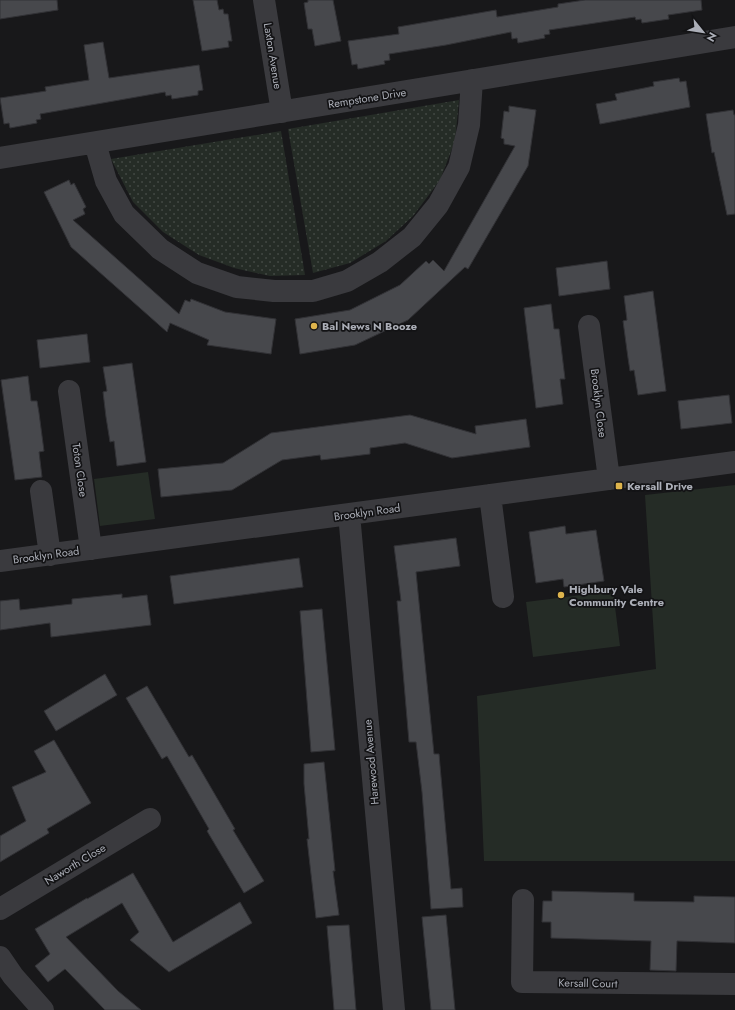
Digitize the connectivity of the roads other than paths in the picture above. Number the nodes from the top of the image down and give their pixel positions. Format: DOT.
graph roads {
  1 [pos="264,0"];
  2 [pos="735,37"];
  3 [pos="472,80"];
  4 [pos="282,112"];
  5 [pos="96,143"];
  6 [pos="0,158"];
  7 [pos="589,326"];
  8 [pos="69,391"];
  9 [pos="735,462"];
  10 [pos="609,479"];
  11 [pos="41,490"];
  12 [pos="490,495"];
  13 [pos="349,514"];
  14 [pos="91,549"];
  15 [pos="50,555"];
  16 [pos="0,561"];
  17 [pos="503,597"];
  18 [pos="150,819"];
  19 [pos="523,900"];
  20 [pos="0,909"];
  21 [pos="0,957"];
  22 [pos="735,984"];
  23 [pos="43,1010"];
  24 [pos="394,1010"];
  1 -- 4 [label="street, Laxton Avenue"];
  2 -- 3 [label="street, Rempstone Drive"];
  3 -- 4 [label="street, Rempstone Drive"];
  3 -- 5 [label="street"];
  4 -- 5 [label="street, Rempstone Drive"];
  5 -- 6 [label="street, Rempstone Drive"];
  7 -- 10 [label="street, Brooklyn Close"];
  8 -- 14 [label="street, Toton Close"];
  9 -- 10 [label="street, Brooklyn Road"];
  10 -- 12 [label="street, Brooklyn Road"];
  11 -- 15 [label="street"];
  12 -- 13 [label="street, Brooklyn Road"];
  12 -- 17 [label="street"];
  13 -- 14 [label="street, Brooklyn Road"];
  13 -- 24 [label="street, Harewood Avenue"];
  14 -- 15 [label="street, Brooklyn Road"];
  15 -- 16 [label="street, Brooklyn Road"];
  18 -- 20 [label="street, Naworth Close"];
  19 -- 22 [label="street, Kersall Court"];
  21 -- 23 [label="street"];
}
